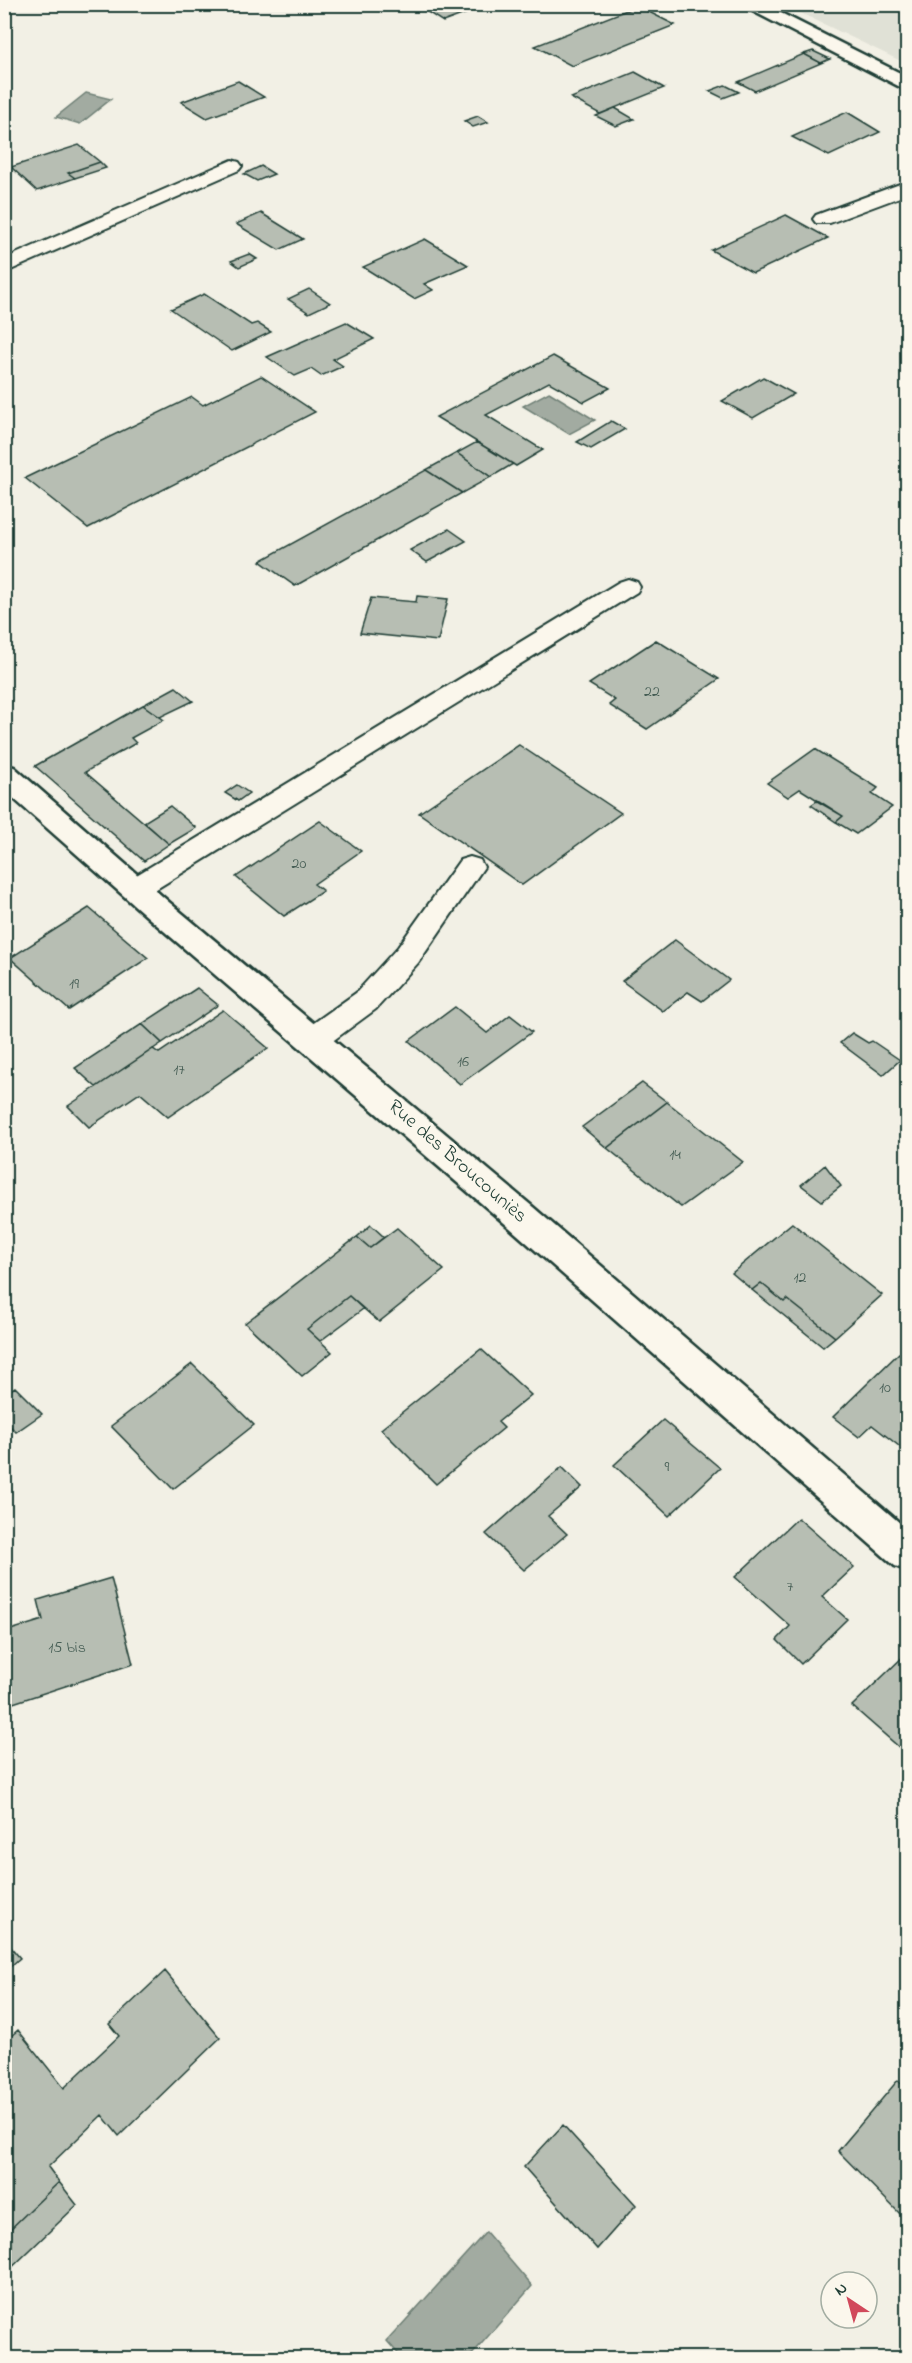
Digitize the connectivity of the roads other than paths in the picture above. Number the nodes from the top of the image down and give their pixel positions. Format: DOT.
graph roads {
  1 [pos="748,4"];
  2 [pos="908,85"];
  3 [pos="232,166"];
  4 [pos="908,188"];
  5 [pos="823,219"];
  6 [pos="4,267"];
  7 [pos="628,587"];
  8 [pos="4,774"];
  9 [pos="470,867"];
  10 [pos="135,889"];
  11 [pos="312,1040"];
  12 [pos="908,1554"];
  1 -- 2 [label="street"];
  3 -- 6 [label="lane"];
  4 -- 5 [label="lane"];
  7 -- 10 [label="lane"];
  8 -- 10 [label="street, Rue des Broucouniès"];
  9 -- 11 [label="lane"];
  10 -- 11 [label="street, Rue des Broucouniès"];
  11 -- 12 [label="street, Rue des Broucouniès"];
}
